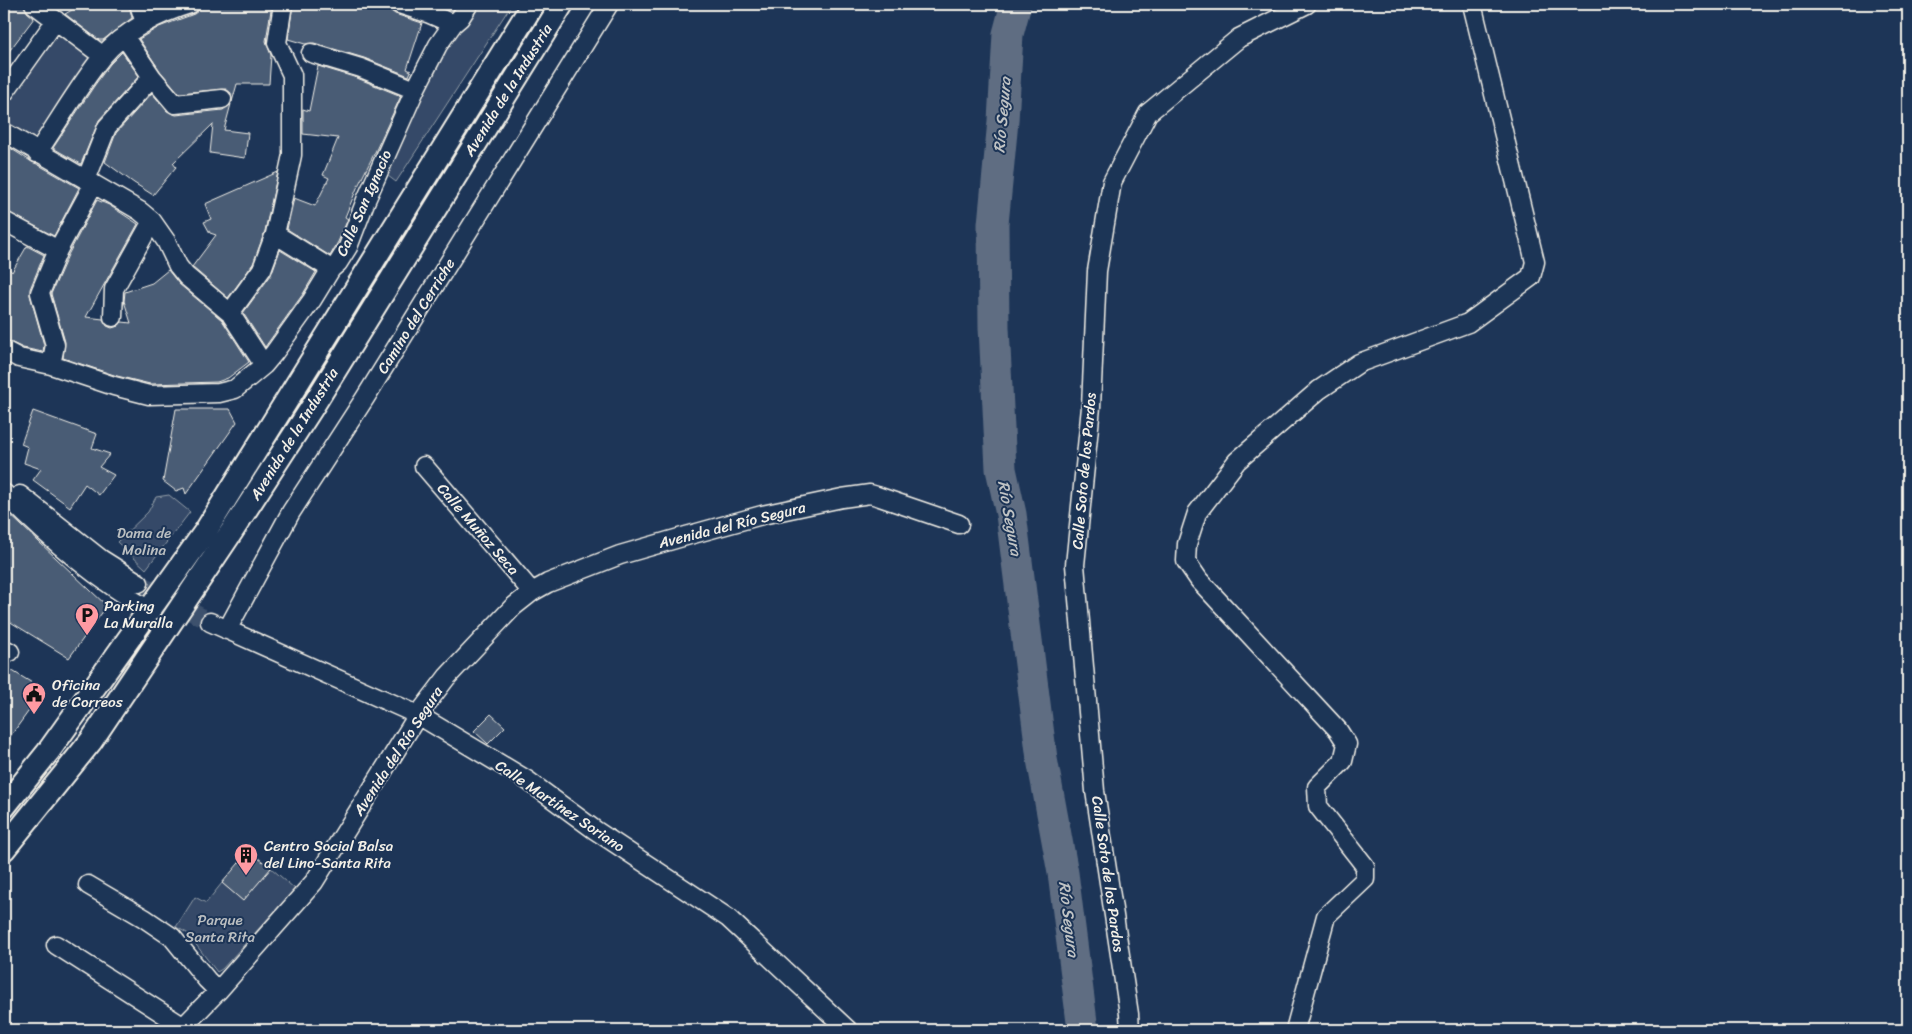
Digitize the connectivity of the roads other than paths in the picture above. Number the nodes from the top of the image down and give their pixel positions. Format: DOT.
graph roads {
  1 [pos="34,4"];
  2 [pos="139,4"];
  3 [pos="190,4"];
  4 [pos="283,4"];
  5 [pos="399,4"];
  6 [pos="469,4"];
  7 [pos="533,4"];
  8 [pos="562,4"];
  9 [pos="609,4"];
  10 [pos="1307,4"];
  11 [pos="1472,4"];
  12 [pos="56,20"];
  13 [pos="145,23"];
  14 [pos="453,24"];
  15 [pos="124,36"];
  16 [pos="311,53"];
  17 [pos="103,56"];
  18 [pos="152,77"];
  19 [pos="414,90"];
  20 [pos="4,92"];
  21 [pos="222,99"];
  22 [pos="6,137"];
  23 [pos="37,153"];
  24 [pos="90,182"];
  25 [pos="4,221"];
  26 [pos="152,221"];
  27 [pos="274,234"];
  28 [pos="58,250"];
  29 [pos="331,269"];
  30 [pos="230,313"];
  31 [pos="114,317"];
  32 [pos="4,350"];
  33 [pos="51,365"];
  34 [pos="264,365"];
  35 [pos="424,466"];
  36 [pos="4,482"];
  37 [pos="4,493"];
  38 [pos="959,524"];
  39 [pos="139,583"];
  40 [pos="532,592"];
  41 [pos="149,610"];
  42 [pos="210,622"];
  43 [pos="227,630"];
  44 [pos="418,715"];
  45 [pos="4,807"];
  46 [pos="4,849"];
  47 [pos="88,885"];
  48 [pos="56,945"];
  49 [pos="218,991"];
  50 [pos="182,1028"];
  51 [pos="848,1030"];
  52 [pos="1130,1030"];
  53 [pos="1295,1030"];
  1 -- 12 [label="street"];
  2 -- 13 [label="street"];
  3 -- 13 [label="street"];
  4 -- 27 [label="street"];
  5 -- 14 [label="street"];
  6 -- 14 [label="street, Calle San Ignacio"];
  7 -- 41 [label="main road, Avenida de la Industria"];
  8 -- 46 [label="main road, Avenida de la Industria"];
  9 -- 43 [label="street, Camino del Cerriche"];
  10 -- 52 [label="street, Calle Soto de los Pardos"];
  11 -- 53 [label="street"];
  12 -- 17 [label="street"];
  12 -- 20 [label="street"];
  13 -- 15 [label="street"];
  14 -- 19 [label="street, Calle San Ignacio"];
  15 -- 17 [label="street"];
  15 -- 18 [label="street"];
  16 -- 19 [label="street"];
  17 -- 23 [label="street"];
  18 -- 21 [label="street"];
  18 -- 24 [label="street"];
  19 -- 29 [label="street, Calle San Ignacio"];
  22 -- 23 [label="street"];
  23 -- 24 [label="street"];
  24 -- 26 [label="street"];
  24 -- 28 [label="street"];
  25 -- 28 [label="street"];
  26 -- 30 [label="street"];
  26 -- 31 [label="street"];
  27 -- 29 [label="street"];
  27 -- 30 [label="street"];
  28 -- 33 [label="street"];
  29 -- 34 [label="street, Calle San Ignacio"];
  30 -- 34 [label="street"];
  32 -- 33 [label="street, Calle San Ignacio"];
  33 -- 34 [label="street, Calle San Ignacio"];
  35 -- 40 [label="street, Calle Muñoz Seca"];
  36 -- 39 [label="street"];
  37 -- 41 [label="street"];
  38 -- 40 [label="street, Avenida del Río Segura"];
  40 -- 44 [label="street, Avenida del Río Segura"];
  41 -- 45 [label="main road, Avenida de la Industria"];
  42 -- 43 [label="street, Calle Martínez Soriano"];
  43 -- 44 [label="street, Calle Martínez Soriano"];
  44 -- 49 [label="street, Avenida del Río Segura"];
  44 -- 51 [label="street, Calle Martínez Soriano"];
  47 -- 49 [label="street"];
  48 -- 50 [label="street"];
  49 -- 50 [label="street, Avenida del Río Segura"];
}
